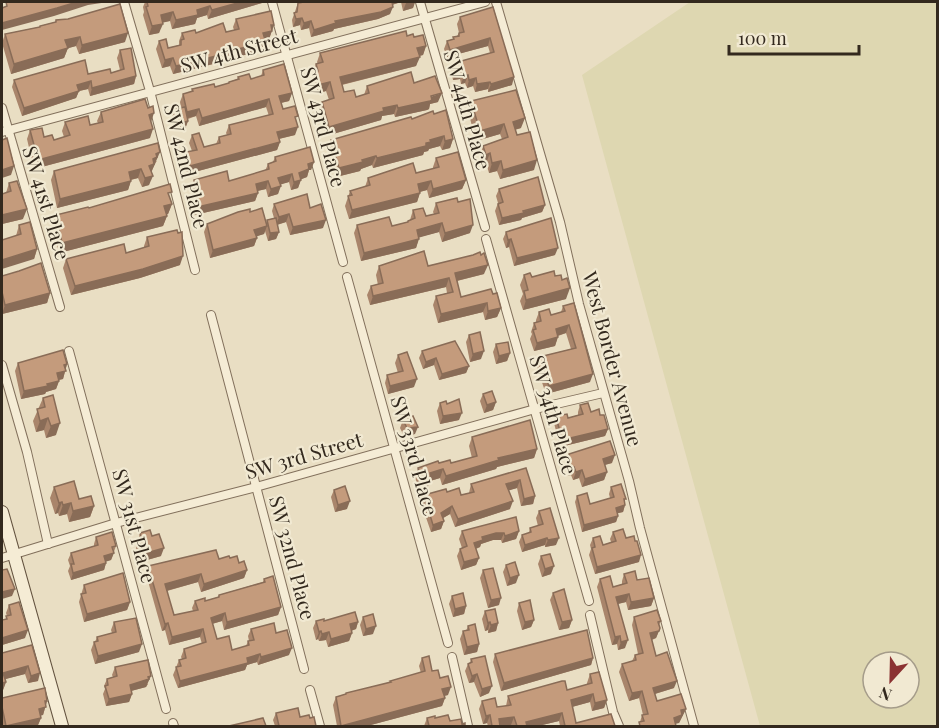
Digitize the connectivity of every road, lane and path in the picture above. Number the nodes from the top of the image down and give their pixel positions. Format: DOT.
graph roads {
  1 [pos="124,2"];
  2 [pos="272,2"];
  3 [pos="420,2"];
  4 [pos="485,2"];
  5 [pos="496,2"];
  6 [pos="425,19"];
  7 [pos="286,56"];
  8 [pos="150,92"];
  9 [pos="2,108"];
  10 [pos="4,132"];
  11 [pos="484,227"];
  12 [pos="486,239"];
  13 [pos="343,262"];
  14 [pos="195,270"];
  15 [pos="347,277"];
  16 [pos="60,307"];
  17 [pos="211,315"];
  18 [pos="69,351"];
  19 [pos="2,365"];
  20 [pos="603,393"];
  21 [pos="535,409"];
  22 [pos="395,447"];
  23 [pos="256,487"];
  24 [pos="2,512"];
  25 [pos="116,523"];
  26 [pos="48,544"];
  27 [pos="8,556"];
  28 [pos="589,601"];
  29 [pos="590,615"];
  30 [pos="448,644"];
  31 [pos="452,657"];
  32 [pos="304,669"];
  33 [pos="310,690"];
  34 [pos="166,709"];
  35 [pos="62,726"];
  36 [pos="320,726"];
  37 [pos="468,726"];
  38 [pos="619,726"];
  39 [pos="694,726"];
  1 -- 8 [label="street, SW 42nd Place"];
  2 -- 7 [label="street, SW 43rd Place"];
  3 -- 6 [label="street, SW 44th Place"];
  4 -- 6 [label="street, SW 4th Street"];
  5 -- 20 [label="street, West Border Avenue"];
  6 -- 7 [label="street, SW 4th Street"];
  6 -- 11 [label="street, SW 44th Place"];
  7 -- 8 [label="street, SW 4th Street"];
  7 -- 13 [label="street, SW 43rd Place"];
  8 -- 10 [label="street, SW 4th Street"];
  8 -- 14 [label="street, SW 42nd Place"];
  9 -- 10 [label="street, SW 41st Place"];
  10 -- 16 [label="street, SW 41st Place"];
  12 -- 21 [label="street, SW 34th Place"];
  15 -- 22 [label="street, SW 33rd Place"];
  17 -- 23 [label="street, SW 32nd Place"];
  18 -- 25 [label="street, SW 31st Place"];
  19 -- 26 [label="street"];
  20 -- 21 [label="street, SW 3rd Street"];
  20 -- 39 [label="street, West Border Avenue"];
  21 -- 22 [label="street, SW 3rd Street"];
  21 -- 28 [label="street, SW 34th Place"];
  22 -- 23 [label="street, SW 3rd Street"];
  22 -- 30 [label="street, SW 33rd Place"];
  23 -- 25 [label="street, SW 3rd Street"];
  23 -- 32 [label="street, SW 32nd Place"];
  24 -- 27 [label="street"];
  25 -- 26 [label="street, SW 3rd Street"];
  25 -- 34 [label="street, SW 31st Place"];
  26 -- 27 [label="street, SW 3rd Street"];
  27 -- 35 [label="street"];
  29 -- 38 [label="street"];
  31 -- 37 [label="street"];
  33 -- 36 [label="street"];
}
